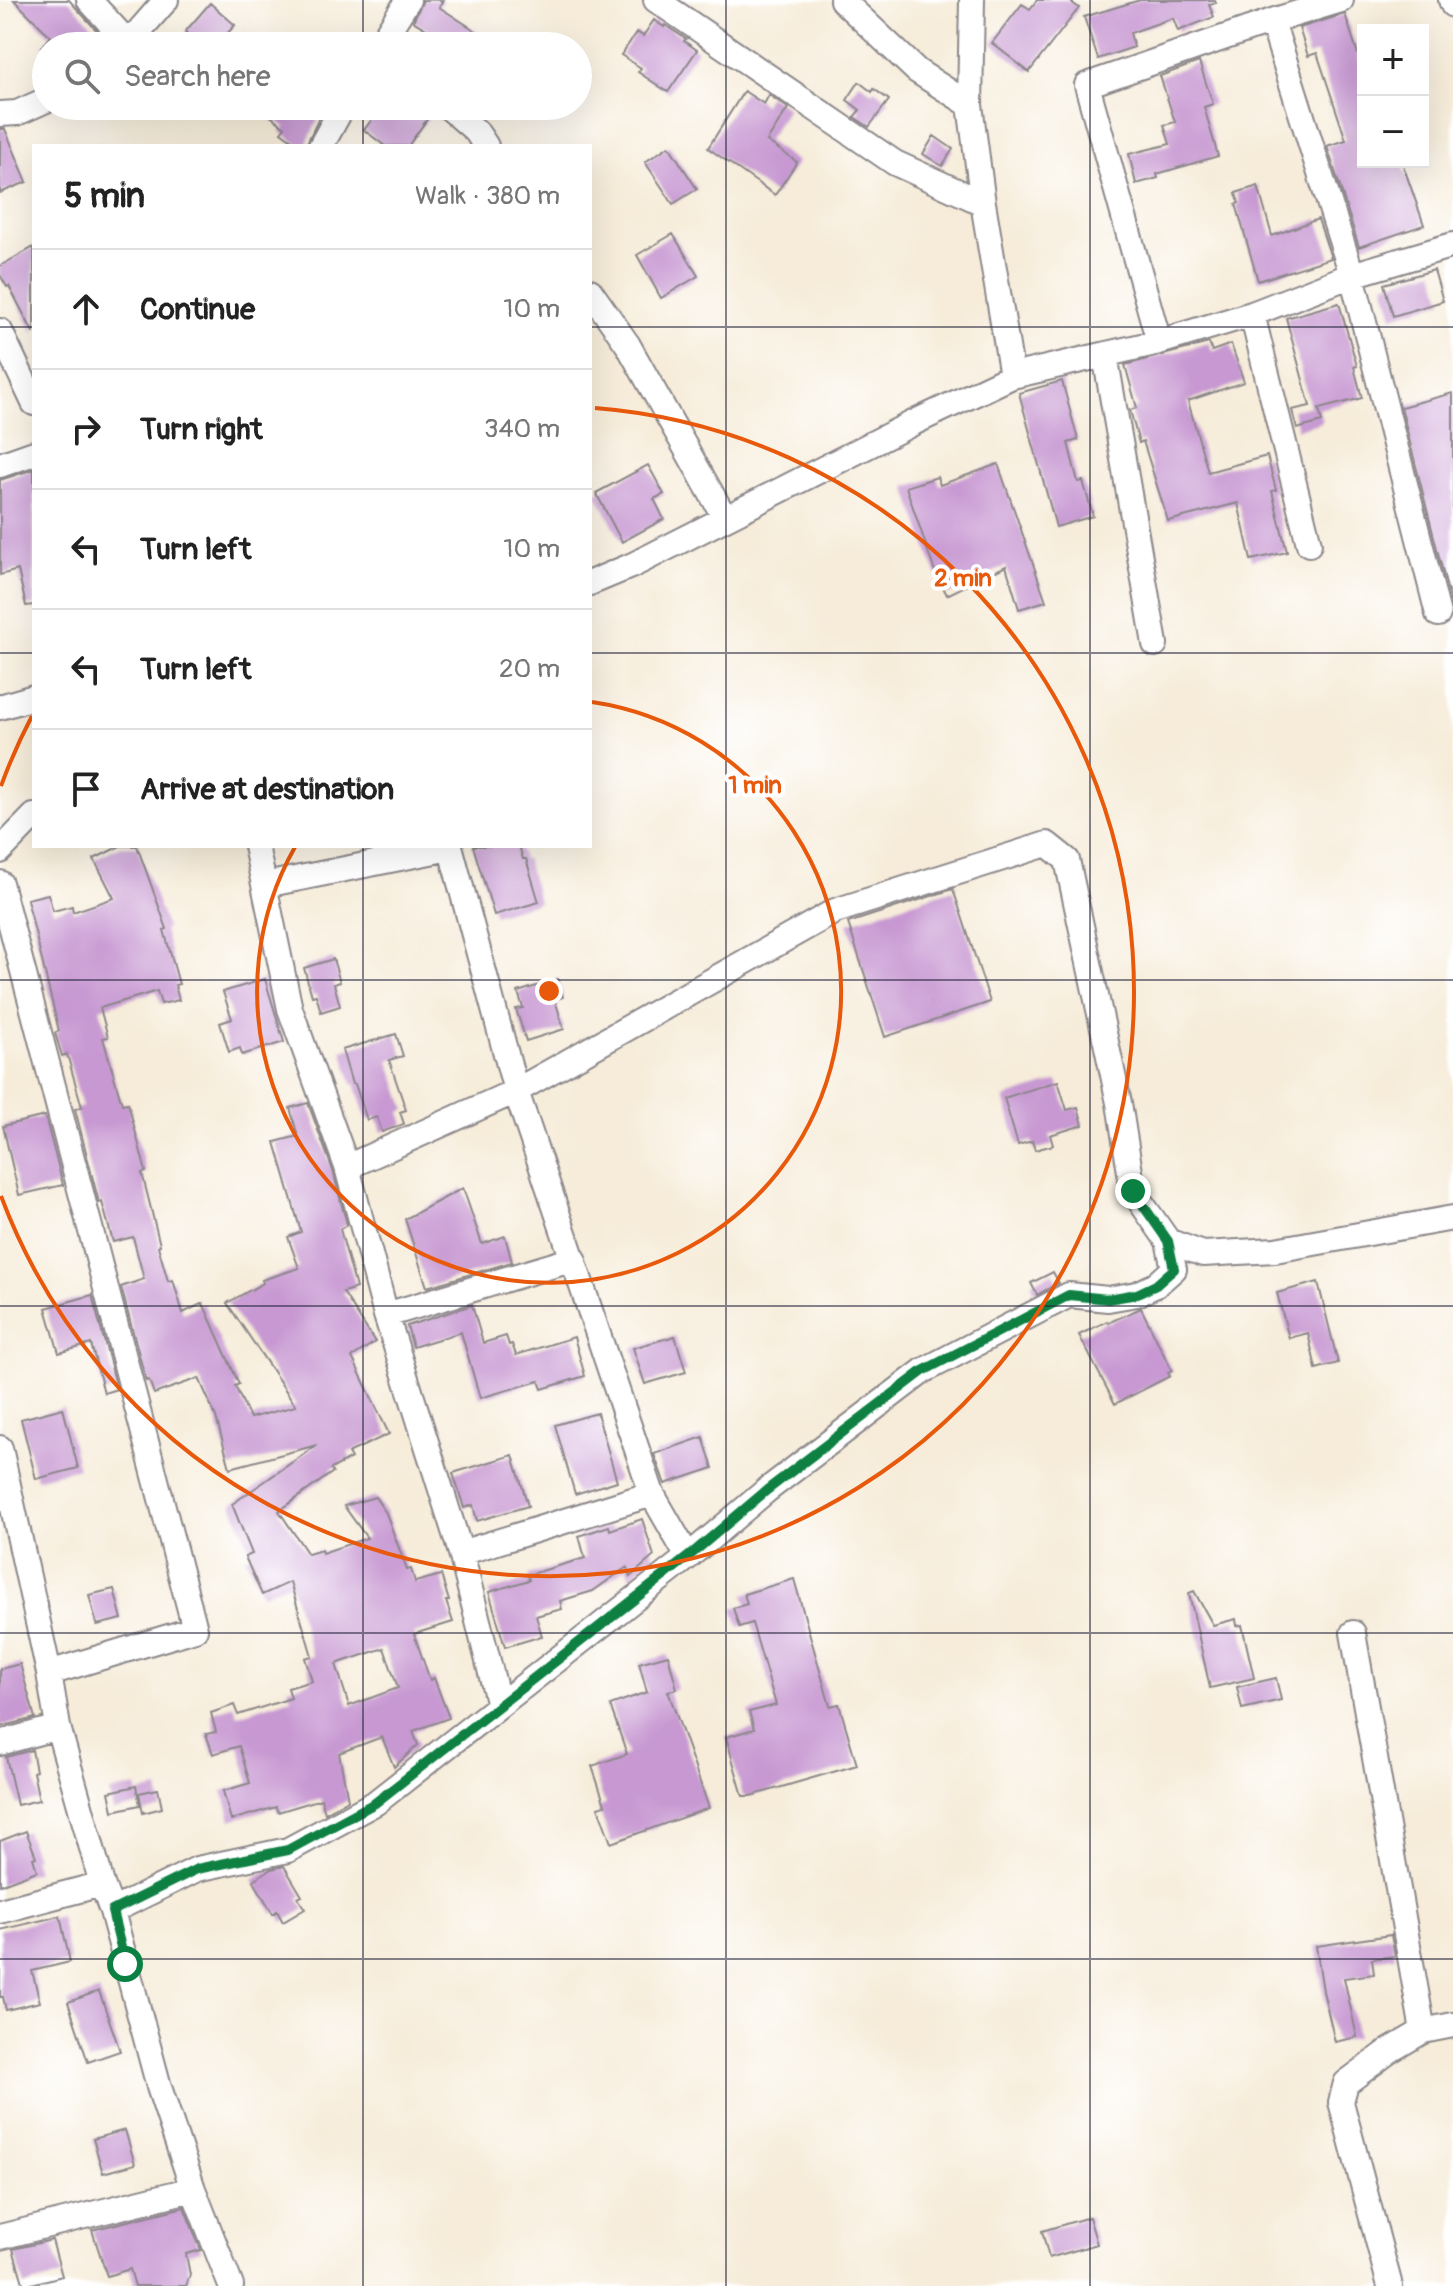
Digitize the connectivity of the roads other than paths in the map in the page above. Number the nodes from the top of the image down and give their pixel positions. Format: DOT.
graph roads {
  1 [pos="89,0"];
  2 [pos="166,0"];
  3 [pos="408,0"];
  4 [pos="656,0"];
  5 [pos="842,0"];
  6 [pos="972,0"];
  7 [pos="1341,0"];
  8 [pos="1272,21"];
  9 [pos="117,32"];
  10 [pos="139,32"];
  11 [pos="388,32"];
  12 [pos="970,105"];
  13 [pos="32,106"];
  14 [pos="0,114"];
  15 [pos="335,120"];
  16 [pos="463,120"];
  17 [pos="322,144"];
  18 [pos="485,144"];
  19 [pos="983,203"];
  20 [pos="1453,245"];
  21 [pos="1352,275"];
  22 [pos="592,294"];
  23 [pos="1252,314"];
  24 [pos="0,331"];
  25 [pos="1159,342"];
  26 [pos="1105,355"];
  27 [pos="1012,376"];
  28 [pos="32,399"];
  29 [pos="32,454"];
  30 [pos="0,465"];
  31 [pos="725,518"];
  32 [pos="1309,544"];
  33 [pos="592,582"];
  34 [pos="1438,614"];
  35 [pos="1155,644"];
  36 [pos="32,698"];
  37 [pos="0,707"];
  38 [pos="32,818"];
  39 [pos="256,848"];
  40 [pos="445,848"];
  41 [pos="450,848"];
  42 [pos="0,851"];
  43 [pos="0,883"];
  44 [pos="265,885"];
  45 [pos="516,1091"];
  46 [pos="347,1167"];
  47 [pos="1453,1218"];
  48 [pos="1168,1241"];
  49 [pos="574,1259"];
  50 [pos="386,1315"];
  51 [pos="0,1448"];
  52 [pos="652,1494"];
  53 [pos="461,1553"];
  54 [pos="688,1557"];
  55 [pos="1353,1633"];
  56 [pos="49,1673"];
  57 [pos="499,1705"];
  58 [pos="58,1727"];
  59 [pos="0,1743"];
  60 [pos="102,1884"];
  61 [pos="0,1911"];
  62 [pos="112,1911"];
  63 [pos="1453,2025"];
  64 [pos="1423,2031"];
  65 [pos="193,2189"];
  66 [pos="0,2237"];
  67 [pos="231,2286"];
  68 [pos="1390,2286"];
  1 -- 9 [label="street"];
  2 -- 10 [label="street"];
  3 -- 11 [label="street"];
  4 -- 19 [label="street"];
  5 -- 12 [label="street"];
  6 -- 12 [label="street"];
  7 -- 8 [label="street"];
  8 -- 21 [label="street"];
  8 -- 25 [label="street"];
  12 -- 19 [label="street"];
  13 -- 14 [label="street"];
  15 -- 17 [label="street"];
  16 -- 18 [label="street"];
  19 -- 27 [label="street"];
  20 -- 21 [label="street"];
  21 -- 23 [label="street"];
  21 -- 34 [label="street"];
  22 -- 31 [label="street"];
  23 -- 25 [label="street"];
  23 -- 32 [label="street"];
  24 -- 28 [label="street"];
  25 -- 26 [label="street"];
  26 -- 27 [label="street"];
  26 -- 35 [label="street"];
  27 -- 31 [label="street"];
  29 -- 30 [label="street"];
  31 -- 33 [label="street"];
  36 -- 37 [label="street"];
  38 -- 42 [label="street"];
  39 -- 44 [label="street"];
  40 -- 44 [label="street"];
  41 -- 45 [label="street"];
  43 -- 56 [label="street"];
  44 -- 46 [label="street"];
  45 -- 46 [label="street"];
  45 -- 48 [label="street"];
  45 -- 49 [label="street"];
  46 -- 50 [label="street"];
  47 -- 48 [label="street"];
  48 -- 54 [label="street"];
  49 -- 50 [label="street"];
  49 -- 52 [label="street"];
  50 -- 53 [label="street"];
  51 -- 56 [label="street"];
  52 -- 53 [label="street"];
  52 -- 54 [label="street"];
  53 -- 57 [label="street"];
  54 -- 57 [label="street"];
  55 -- 64 [label="street"];
  56 -- 58 [label="street"];
  57 -- 62 [label="street"];
  58 -- 59 [label="street"];
  58 -- 60 [label="street"];
  60 -- 61 [label="street"];
  60 -- 62 [label="street"];
  62 -- 65 [label="street"];
  63 -- 64 [label="street"];
  64 -- 68 [label="street"];
  65 -- 66 [label="street"];
  65 -- 67 [label="street"];
}
